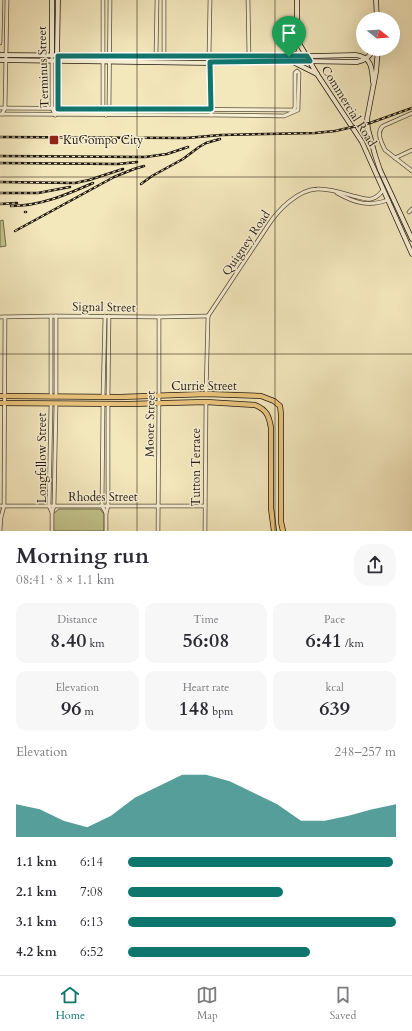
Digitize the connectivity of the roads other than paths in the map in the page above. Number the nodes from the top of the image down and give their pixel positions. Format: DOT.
graph roads {
  1 [pos="1,0"];
  2 [pos="7,0"];
  3 [pos="52,0"];
  4 [pos="58,0"];
  5 [pos="103,0"];
  6 [pos="110,0"];
  7 [pos="157,0"];
  8 [pos="164,0"];
  9 [pos="210,0"];
  10 [pos="248,0"];
  11 [pos="297,0"];
  12 [pos="376,0"];
  13 [pos="1,7"];
  14 [pos="7,7"];
  15 [pos="377,12"];
  16 [pos="298,40"];
  17 [pos="0,43"];
  18 [pos="0,55"];
  19 [pos="5,55"];
  20 [pos="103,56"];
  21 [pos="156,56"];
  22 [pos="164,56"];
  23 [pos="307,56"];
  24 [pos="370,56"];
  25 [pos="377,56"];
  26 [pos="209,57"];
  27 [pos="248,57"];
  28 [pos="52,58"];
  29 [pos="58,58"];
  30 [pos="110,58"];
  31 [pos="290,59"];
  32 [pos="366,59"];
  33 [pos="0,60"];
  34 [pos="5,60"];
  35 [pos="103,61"];
  36 [pos="310,61"];
  37 [pos="210,62"];
  38 [pos="317,74"];
  39 [pos="373,82"];
  40 [pos="5,108"];
  41 [pos="52,108"];
  42 [pos="0,109"];
  43 [pos="58,109"];
  44 [pos="83,109"];
  45 [pos="103,109"];
  46 [pos="109,109"];
  47 [pos="211,109"];
  48 [pos="412,113"];
  49 [pos="1,114"];
  50 [pos="55,115"];
  51 [pos="83,115"];
  52 [pos="106,115"];
  53 [pos="211,115"];
  54 [pos="412,150"];
  55 [pos="395,158"];
  56 [pos="412,171"];
  57 [pos="383,190"];
  58 [pos="333,191"];
  59 [pos="388,200"];
  60 [pos="412,239"];
  61 [pos="412,254"];
  62 [pos="51,316"];
  63 [pos="56,316"];
  64 [pos="105,316"];
  65 [pos="109,316"];
  66 [pos="208,316"];
  67 [pos="0,317"];
  68 [pos="5,317"];
  69 [pos="159,317"];
  70 [pos="206,394"];
  71 [pos="2,396"];
  72 [pos="159,396"];
  73 [pos="53,397"];
  74 [pos="105,397"];
  75 [pos="206,402"];
  76 [pos="2,403"];
  77 [pos="159,403"];
  78 [pos="53,404"];
  79 [pos="105,404"];
  80 [pos="0,449"];
  81 [pos="4,449"];
  82 [pos="2,506"];
  83 [pos="49,506"];
  84 [pos="54,506"];
  85 [pos="102,506"];
  86 [pos="108,506"];
  87 [pos="158,506"];
  88 [pos="205,506"];
  89 [pos="52,512"];
  90 [pos="106,513"];
  91 [pos="0,516"];
  92 [pos="0,531"];
  93 [pos="52,531"];
  94 [pos="106,531"];
  95 [pos="158,531"];
  96 [pos="205,531"];
  97 [pos="274,531"];
  98 [pos="283,531"];
  1 -- 13 [label="street"];
  2 -- 14 [label="street"];
  3 -- 28 [label="street, Terminus Street"];
  4 -- 29 [label="street, Terminus Street"];
  5 -- 20 [label="street"];
  6 -- 30 [label="street"];
  7 -- 21 [label="street"];
  8 -- 22 [label="street"];
  9 -- 26 [label="street"];
  10 -- 27 [label="street"];
  11 -- 16 [label="street"];
  12 -- 15 [label="street"];
  13 -- 14 [label="street"];
  13 -- 17 [label="street"];
  14 -- 19 [label="street"];
  16 -- 23 [label="street, Commercial Road"];
  16 -- 31 [label="street"];
  18 -- 19 [label="street"];
  19 -- 28 [label="street"];
  19 -- 34 [label="street"];
  20 -- 29 [label="street"];
  20 -- 30 [label="street"];
  20 -- 35 [label="street"];
  21 -- 22 [label="street"];
  21 -- 30 [label="street"];
  22 -- 26 [label="street"];
  23 -- 31 [label="street"];
  23 -- 32 [label="street"];
  23 -- 36 [label="street, Commercial Road"];
  24 -- 32 [label="street"];
  25 -- 39 [label="street, Commercial Road"];
  26 -- 27 [label="street"];
  27 -- 31 [label="street"];
  28 -- 29 [label="street"];
  28 -- 34 [label="street"];
  28 -- 41 [label="street, Terminus Street"];
  29 -- 35 [label="street"];
  29 -- 43 [label="street, Terminus Street"];
  30 -- 35 [label="street"];
  30 -- 37 [label="street"];
  30 -- 46 [label="street"];
  31 -- 36 [label="street"];
  31 -- 37 [label="street"];
  31 -- 38 [label="street"];
  32 -- 36 [label="street"];
  32 -- 39 [label="street"];
  33 -- 34 [label="street"];
  34 -- 40 [label="street"];
  35 -- 45 [label="street"];
  36 -- 38 [label="street, Commercial Road"];
  37 -- 47 [label="street"];
  38 -- 57 [label="street, Commercial Road"];
  39 -- 60 [label="street, Commercial Road"];
  40 -- 41 [label="street"];
  40 -- 42 [label="street"];
  40 -- 49 [label="street"];
  41 -- 43 [label="street"];
  41 -- 50 [label="street, Terminus Street"];
  42 -- 49 [label="street"];
  43 -- 44 [label="street"];
  43 -- 50 [label="street, Terminus Street"];
  44 -- 45 [label="street"];
  44 -- 51 [label="street"];
  45 -- 46 [label="street"];
  45 -- 52 [label="street"];
  46 -- 47 [label="street"];
  46 -- 52 [label="street"];
  47 -- 53 [label="street"];
  47 -- 53 [label="street"];
  48 -- 55 [label="street"];
  49 -- 50 [label="street"];
  50 -- 51 [label="street"];
  51 -- 52 [label="street"];
  52 -- 53 [label="street"];
  54 -- 55 [label="street"];
  55 -- 56 [label="street"];
  57 -- 58 [label="street, Quigney Road"];
  57 -- 59 [label="street, Commercial Road"];
  58 -- 59 [label="street, Quigney Road"];
  58 -- 66 [label="street, Quigney Road"];
  59 -- 61 [label="street, Commercial Road"];
  62 -- 63 [label="street, Signal Street"];
  62 -- 68 [label="street, Signal Street"];
  62 -- 73 [label="street, Longfellow Street"];
  63 -- 64 [label="street, Signal Street"];
  63 -- 73 [label="street, Longfellow Street"];
  64 -- 65 [label="street, Signal Street"];
  64 -- 74 [label="street"];
  65 -- 69 [label="street, Signal Street"];
  65 -- 74 [label="street"];
  66 -- 69 [label="street, Signal Street"];
  66 -- 70 [label="street"];
  67 -- 68 [label="street, Signal Street"];
  68 -- 71 [label="street"];
  69 -- 72 [label="street, Moore Street"];
  70 -- 72 [label="main road, Currie Street"];
  70 -- 98 [label="main road, Currie Street"];
  71 -- 73 [label="main road, Currie Street"];
  71 -- 76 [label="street"];
  72 -- 74 [label="main road, Currie Street"];
  72 -- 77 [label="street, Moore Street"];
  73 -- 74 [label="main road, Currie Street"];
  75 -- 77 [label="main road, Currie Street"];
  75 -- 88 [label="street, Tutton Terrace"];
  75 -- 97 [label="main road, Currie Street"];
  76 -- 78 [label="main road, Currie Street"];
  76 -- 81 [label="street"];
  77 -- 79 [label="main road, Currie Street"];
  77 -- 87 [label="street, Moore Street"];
  78 -- 79 [label="main road, Currie Street"];
  78 -- 83 [label="street, Longfellow Street"];
  78 -- 84 [label="street, Longfellow Street"];
  79 -- 85 [label="street"];
  79 -- 86 [label="street"];
  80 -- 81 [label="street"];
  81 -- 82 [label="street"];
  82 -- 83 [label="street, Rhodes Street"];
  82 -- 91 [label="street"];
  83 -- 84 [label="street, Rhodes Street"];
  83 -- 89 [label="street, Longfellow Street"];
  84 -- 85 [label="street, Rhodes Street"];
  84 -- 89 [label="street, Longfellow Street"];
  85 -- 86 [label="street, Rhodes Street"];
  85 -- 90 [label="street"];
  86 -- 87 [label="street, Rhodes Street"];
  86 -- 90 [label="street"];
  87 -- 88 [label="street, Rhodes Street"];
  87 -- 95 [label="street, Moore Street"];
  88 -- 96 [label="street, Tutton Terrace"];
  89 -- 93 [label="street, Longfellow Street"];
  90 -- 94 [label="street"];
  91 -- 92 [label="street"];
}
